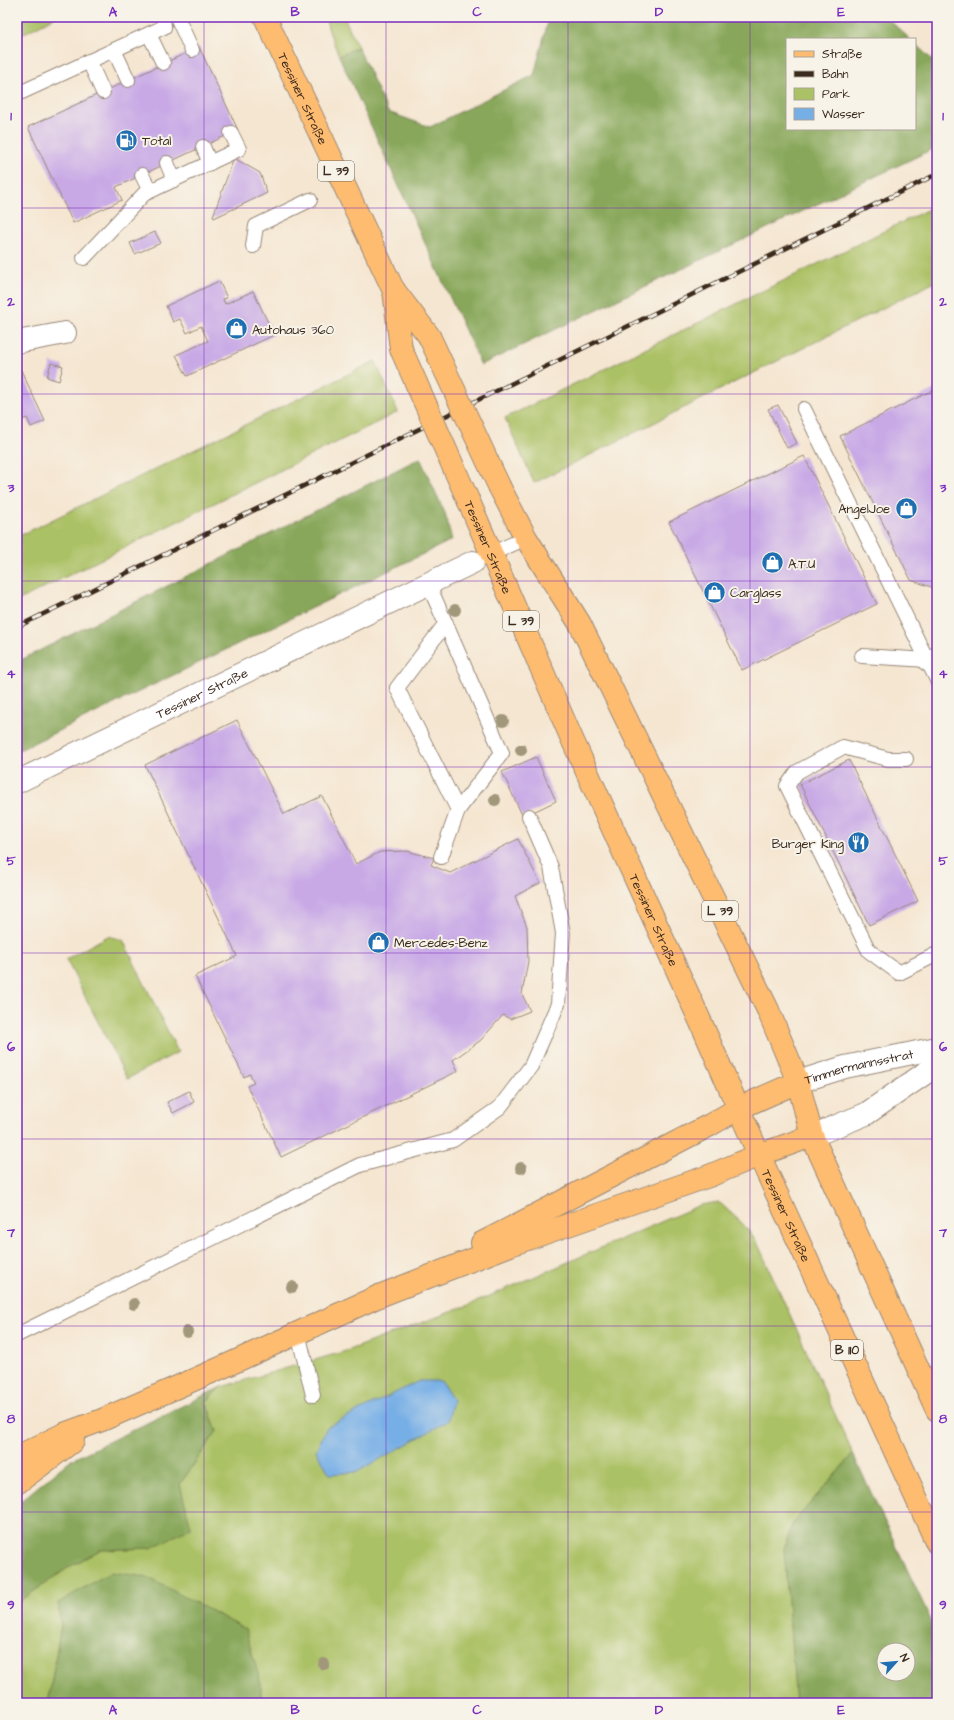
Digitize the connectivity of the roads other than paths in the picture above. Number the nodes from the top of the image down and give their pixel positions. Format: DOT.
graph roads {
  1 [pos="163,17"];
  2 [pos="177,17"];
  3 [pos="265,17"];
  4 [pos="149,34"];
  5 [pos="114,50"];
  6 [pos="192,50"];
  7 [pos="89,62"];
  8 [pos="164,63"];
  9 [pos="128,80"];
  10 [pos="22,92"];
  11 [pos="104,92"];
  12 [pos="231,133"];
  13 [pos="203,147"];
  14 [pos="167,163"];
  15 [pos="210,163"];
  16 [pos="142,175"];
  17 [pos="174,180"];
  18 [pos="150,191"];
  19 [pos="310,200"];
  20 [pos="253,246"];
  21 [pos="84,258"];
  22 [pos="393,289"];
  23 [pos="65,333"];
  24 [pos="17,342"];
  25 [pos="804,409"];
  26 [pos="526,538"];
  27 [pos="482,558"];
  28 [pos="428,583"];
  29 [pos="446,624"];
  30 [pos="862,656"];
  31 [pos="934,657"];
  32 [pos="937,680"];
  33 [pos="906,759"];
  34 [pos="17,782"];
  35 [pos="458,810"];
  36 [pos="529,816"];
  37 [pos="441,857"];
  38 [pos="937,954"];
  39 [pos="937,1048"];
  40 [pos="937,1065"];
  41 [pos="798,1082"];
  42 [pos="739,1108"];
  43 [pos="812,1136"];
  44 [pos="759,1155"];
  45 [pos="379,1296"];
  46 [pos="298,1333"];
  47 [pos="17,1335"];
  48 [pos="313,1395"];
  49 [pos="937,1407"];
  50 [pos="102,1420"];
  51 [pos="17,1457"];
  52 [pos="17,1483"];
  53 [pos="937,1544"];
  1 -- 4 [label="lane"];
  2 -- 6 [label="lane"];
  3 -- 22 [label="main road, Tessiner Straße / L 39"];
  4 -- 5 [label="lane"];
  4 -- 8 [label="lane"];
  5 -- 7 [label="lane"];
  5 -- 9 [label="lane"];
  7 -- 10 [label="lane"];
  7 -- 11 [label="lane"];
  12 -- 15 [label="lane"];
  13 -- 15 [label="lane"];
  14 -- 17 [label="lane"];
  15 -- 17 [label="lane"];
  16 -- 18 [label="lane"];
  17 -- 18 [label="lane"];
  18 -- 21 [label="lane"];
  19 -- 20 [label="lane"];
  22 -- 26 [label="main road, Tessiner Straße / L 39, bridge"];
  22 -- 27 [label="main road, Tessiner Straße / L 39, bridge"];
  23 -- 24 [label="street"];
  25 -- 31 [label="lane"];
  26 -- 27 [label="lane"];
  26 -- 41 [label="main road, Tessiner Straße / L 39"];
  27 -- 28 [label="street, Tessiner Straße"];
  27 -- 42 [label="main road, Tessiner Straße / L 39"];
  28 -- 29 [label="lane"];
  28 -- 34 [label="street, Tessiner Straße"];
  29 -- 35 [label="lane"];
  29 -- 35 [label="lane"];
  30 -- 31 [label="lane"];
  31 -- 32 [label="lane"];
  33 -- 38 [label="lane"];
  35 -- 37 [label="lane"];
  36 -- 47 [label="lane"];
  39 -- 41 [label="street, Timmermannsstrat"];
  40 -- 43 [label="street, Timmermannsstrat"];
  41 -- 42 [label="main road, Timmermannsstrat"];
  41 -- 43 [label="main road, Tessiner Straße / L 39"];
  42 -- 44 [label="main road, Tessiner Straße / L 39"];
  42 -- 45 [label="main road, Timmermannsstrat"];
  43 -- 44 [label="main road"];
  43 -- 49 [label="main road, Tessiner Straße"];
  44 -- 45 [label="main road"];
  44 -- 53 [label="main road, Tessiner Straße / B 110"];
  45 -- 46 [label="main road"];
  46 -- 48 [label="lane"];
  46 -- 50 [label="main road"];
  50 -- 51 [label="main road"];
  50 -- 52 [label="main road"];
}
